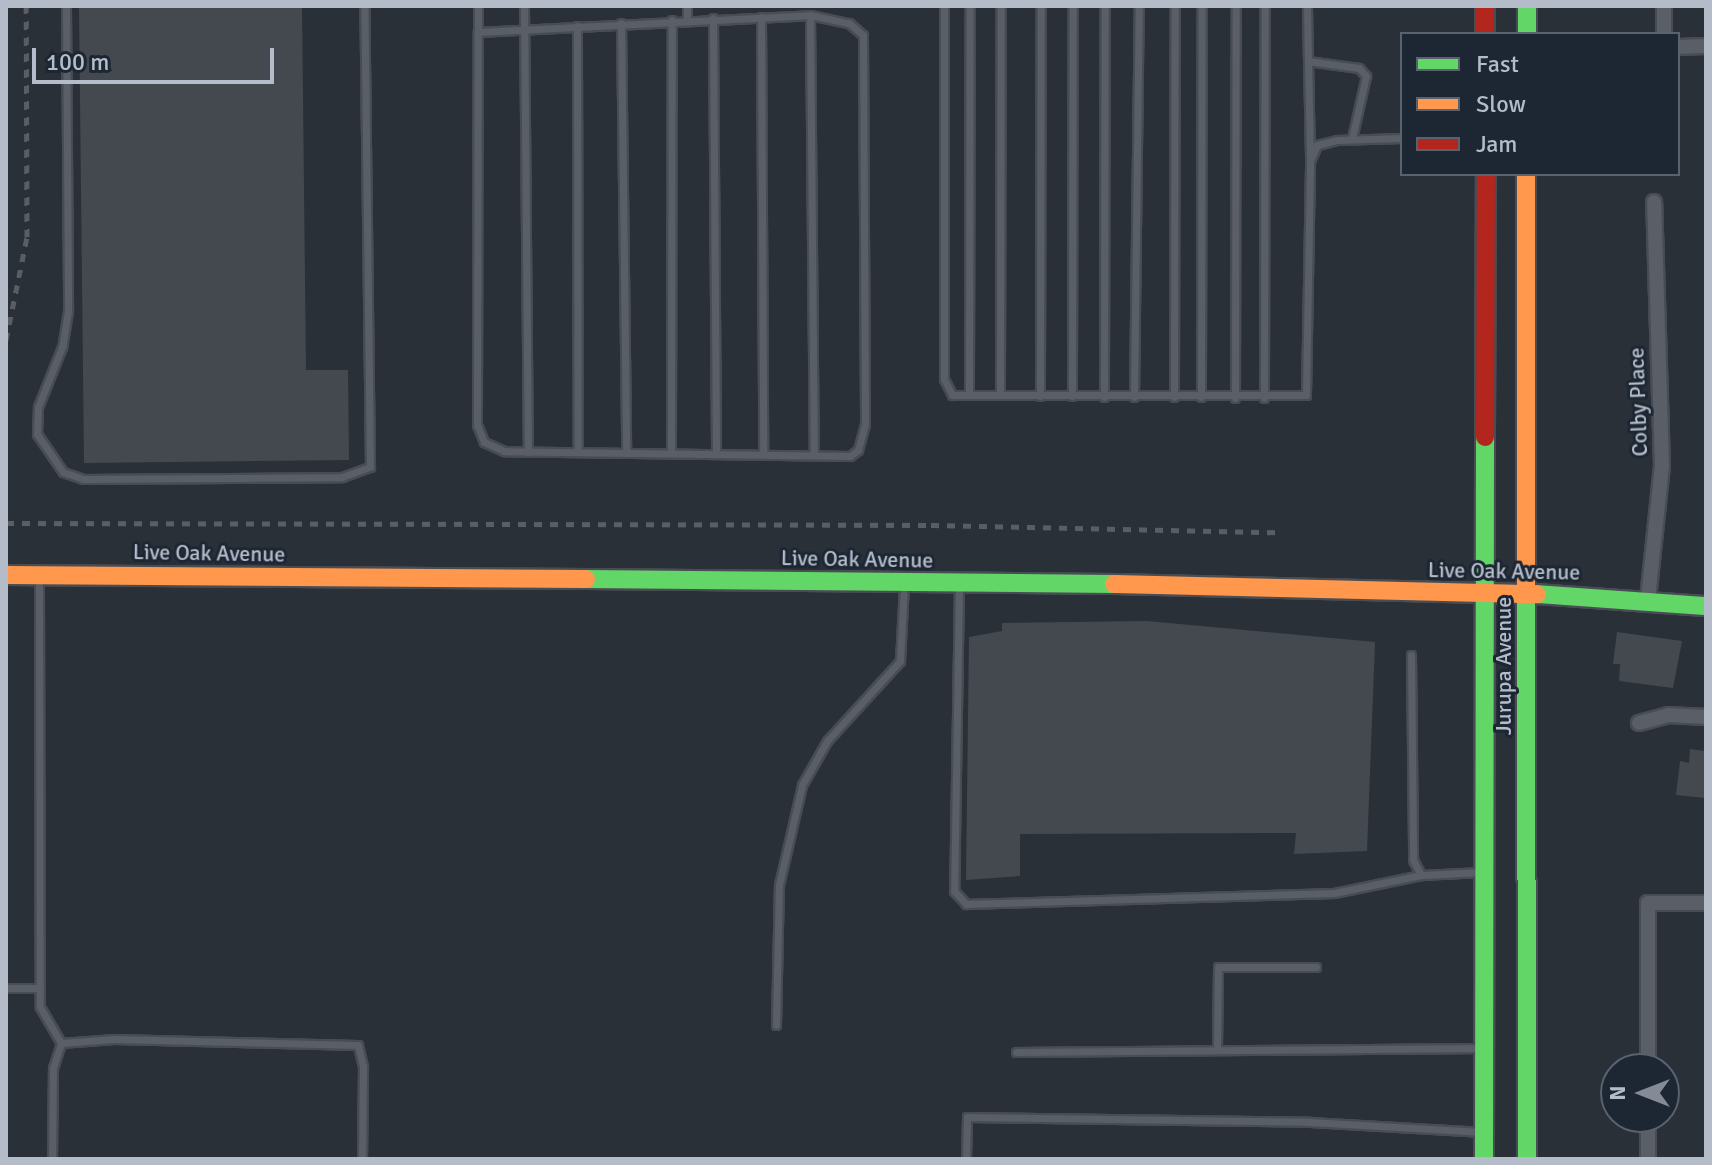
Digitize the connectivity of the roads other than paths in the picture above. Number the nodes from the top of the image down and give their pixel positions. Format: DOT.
graph roads {
  1 [pos="66,6"];
  2 [pos="364,6"];
  3 [pos="478,6"];
  4 [pos="524,6"];
  5 [pos="687,6"];
  6 [pos="944,6"];
  7 [pos="970,6"];
  8 [pos="1001,6"];
  9 [pos="1041,6"];
  10 [pos="1073,6"];
  11 [pos="1105,6"];
  12 [pos="1139,6"];
  13 [pos="1175,6"];
  14 [pos="1202,6"];
  15 [pos="1236,6"];
  16 [pos="1265,6"];
  17 [pos="1307,6"];
  18 [pos="1485,6"];
  19 [pos="1527,6"];
  20 [pos="1664,6"];
  21 [pos="810,15"];
  22 [pos="761,17"];
  23 [pos="713,18"];
  24 [pos="687,19"];
  25 [pos="672,20"];
  26 [pos="621,23"];
  27 [pos="577,26"];
  28 [pos="524,29"];
  29 [pos="478,32"];
  30 [pos="1485,32"];
  31 [pos="1527,32"];
  32 [pos="1664,32"];
  33 [pos="1706,46"];
  34 [pos="1680,47"];
  35 [pos="1308,61"];
  36 [pos="1352,138"];
  37 [pos="1400,138"];
  38 [pos="1310,161"];
  39 [pos="1486,176"];
  40 [pos="1526,176"];
  41 [pos="1654,202"];
  42 [pos="969,395"];
  43 [pos="1000,395"];
  44 [pos="1040,396"];
  45 [pos="1072,396"];
  46 [pos="1104,397"];
  47 [pos="1134,397"];
  48 [pos="1174,397"];
  49 [pos="1201,397"];
  50 [pos="1235,398"];
  51 [pos="1264,398"];
  52 [pos="528,452"];
  53 [pos="578,452"];
  54 [pos="626,453"];
  55 [pos="671,453"];
  56 [pos="716,454"];
  57 [pos="763,454"];
  58 [pos="814,455"];
  59 [pos="6,575"];
  60 [pos="39,575"];
  61 [pos="904,583"];
  62 [pos="959,585"];
  63 [pos="1527,595"];
  64 [pos="1484,596"];
  65 [pos="1648,599"];
  66 [pos="1706,606"];
  67 [pos="1411,655"];
  68 [pos="1706,717"];
  69 [pos="1639,723"];
  70 [pos="1486,872"];
  71 [pos="1421,875"];
  72 [pos="1706,903"];
  73 [pos="1316,967"];
  74 [pos="6,988"];
  75 [pos="40,988"];
  76 [pos="776,1025"];
  77 [pos="61,1043"];
  78 [pos="1485,1048"];
  79 [pos="1217,1049"];
  80 [pos="1016,1052"];
  81 [pos="1648,1053"];
  82 [pos="1484,1132"];
  83 [pos="1648,1133"];
  84 [pos="52,1159"];
  85 [pos="362,1159"];
  86 [pos="966,1159"];
  87 [pos="1484,1159"];
  88 [pos="1527,1159"];
  89 [pos="1648,1159"];
  1 -- 2 [label="lane"];
  3 -- 29 [label="lane"];
  4 -- 28 [label="lane"];
  5 -- 24 [label="lane"];
  6 -- 42 [label="lane"];
  7 -- 42 [label="lane"];
  8 -- 43 [label="lane"];
  9 -- 44 [label="lane"];
  10 -- 45 [label="lane"];
  11 -- 46 [label="lane"];
  12 -- 47 [label="lane"];
  13 -- 48 [label="lane"];
  14 -- 49 [label="lane"];
  15 -- 50 [label="lane"];
  16 -- 51 [label="lane"];
  17 -- 35 [label="lane"];
  18 -- 30 [label="main road"];
  19 -- 31 [label="main road"];
  20 -- 32 [label="street"];
  21 -- 22 [label="lane"];
  21 -- 58 [label="lane"];
  21 -- 58 [label="lane"];
  22 -- 23 [label="lane"];
  22 -- 57 [label="lane"];
  23 -- 24 [label="lane"];
  23 -- 56 [label="lane"];
  24 -- 25 [label="lane"];
  25 -- 26 [label="lane"];
  25 -- 55 [label="lane"];
  26 -- 27 [label="lane"];
  26 -- 54 [label="lane"];
  27 -- 28 [label="lane"];
  27 -- 53 [label="lane"];
  28 -- 29 [label="lane"];
  28 -- 52 [label="lane"];
  29 -- 52 [label="lane"];
  33 -- 34 [label="street"];
  35 -- 36 [label="lane"];
  35 -- 38 [label="lane"];
  36 -- 37 [label="lane"];
  36 -- 38 [label="lane"];
  38 -- 51 [label="lane"];
  39 -- 64 [label="main road, Jurupa Avenue"];
  40 -- 63 [label="main road, Jurupa Avenue"];
  41 -- 65 [label="street, Colby Place"];
  42 -- 43 [label="lane"];
  43 -- 44 [label="lane"];
  44 -- 45 [label="lane"];
  45 -- 46 [label="lane"];
  46 -- 47 [label="lane"];
  47 -- 48 [label="lane"];
  48 -- 49 [label="lane"];
  49 -- 50 [label="lane"];
  50 -- 51 [label="lane"];
  52 -- 53 [label="lane"];
  53 -- 54 [label="lane"];
  54 -- 55 [label="lane"];
  55 -- 56 [label="lane"];
  56 -- 57 [label="lane"];
  57 -- 58 [label="lane"];
  59 -- 60 [label="main road, Live Oak Avenue"];
  60 -- 61 [label="main road, Live Oak Avenue"];
  60 -- 75 [label="lane"];
  61 -- 62 [label="main road, Live Oak Avenue"];
  61 -- 76 [label="lane"];
  62 -- 64 [label="main road, Live Oak Avenue"];
  62 -- 71 [label="lane"];
  63 -- 64 [label="main road, Live Oak Avenue"];
  63 -- 65 [label="main road, Live Oak Avenue"];
  63 -- 88 [label="main road, Jurupa Avenue"];
  64 -- 70 [label="main road, Jurupa Avenue"];
  65 -- 66 [label="main road, Live Oak Avenue"];
  67 -- 71 [label="lane"];
  68 -- 69 [label="street"];
  70 -- 71 [label="lane"];
  70 -- 78 [label="main road, Jurupa Avenue"];
  72 -- 81 [label="street"];
  73 -- 79 [label="lane"];
  74 -- 75 [label="lane"];
  75 -- 77 [label="lane"];
  77 -- 84 [label="lane"];
  77 -- 85 [label="lane"];
  78 -- 79 [label="lane"];
  78 -- 82 [label="main road, Jurupa Avenue"];
  79 -- 80 [label="lane"];
  82 -- 86 [label="lane"];
  82 -- 87 [label="main road, Jurupa Avenue"];
  83 -- 89 [label="street"];
}
